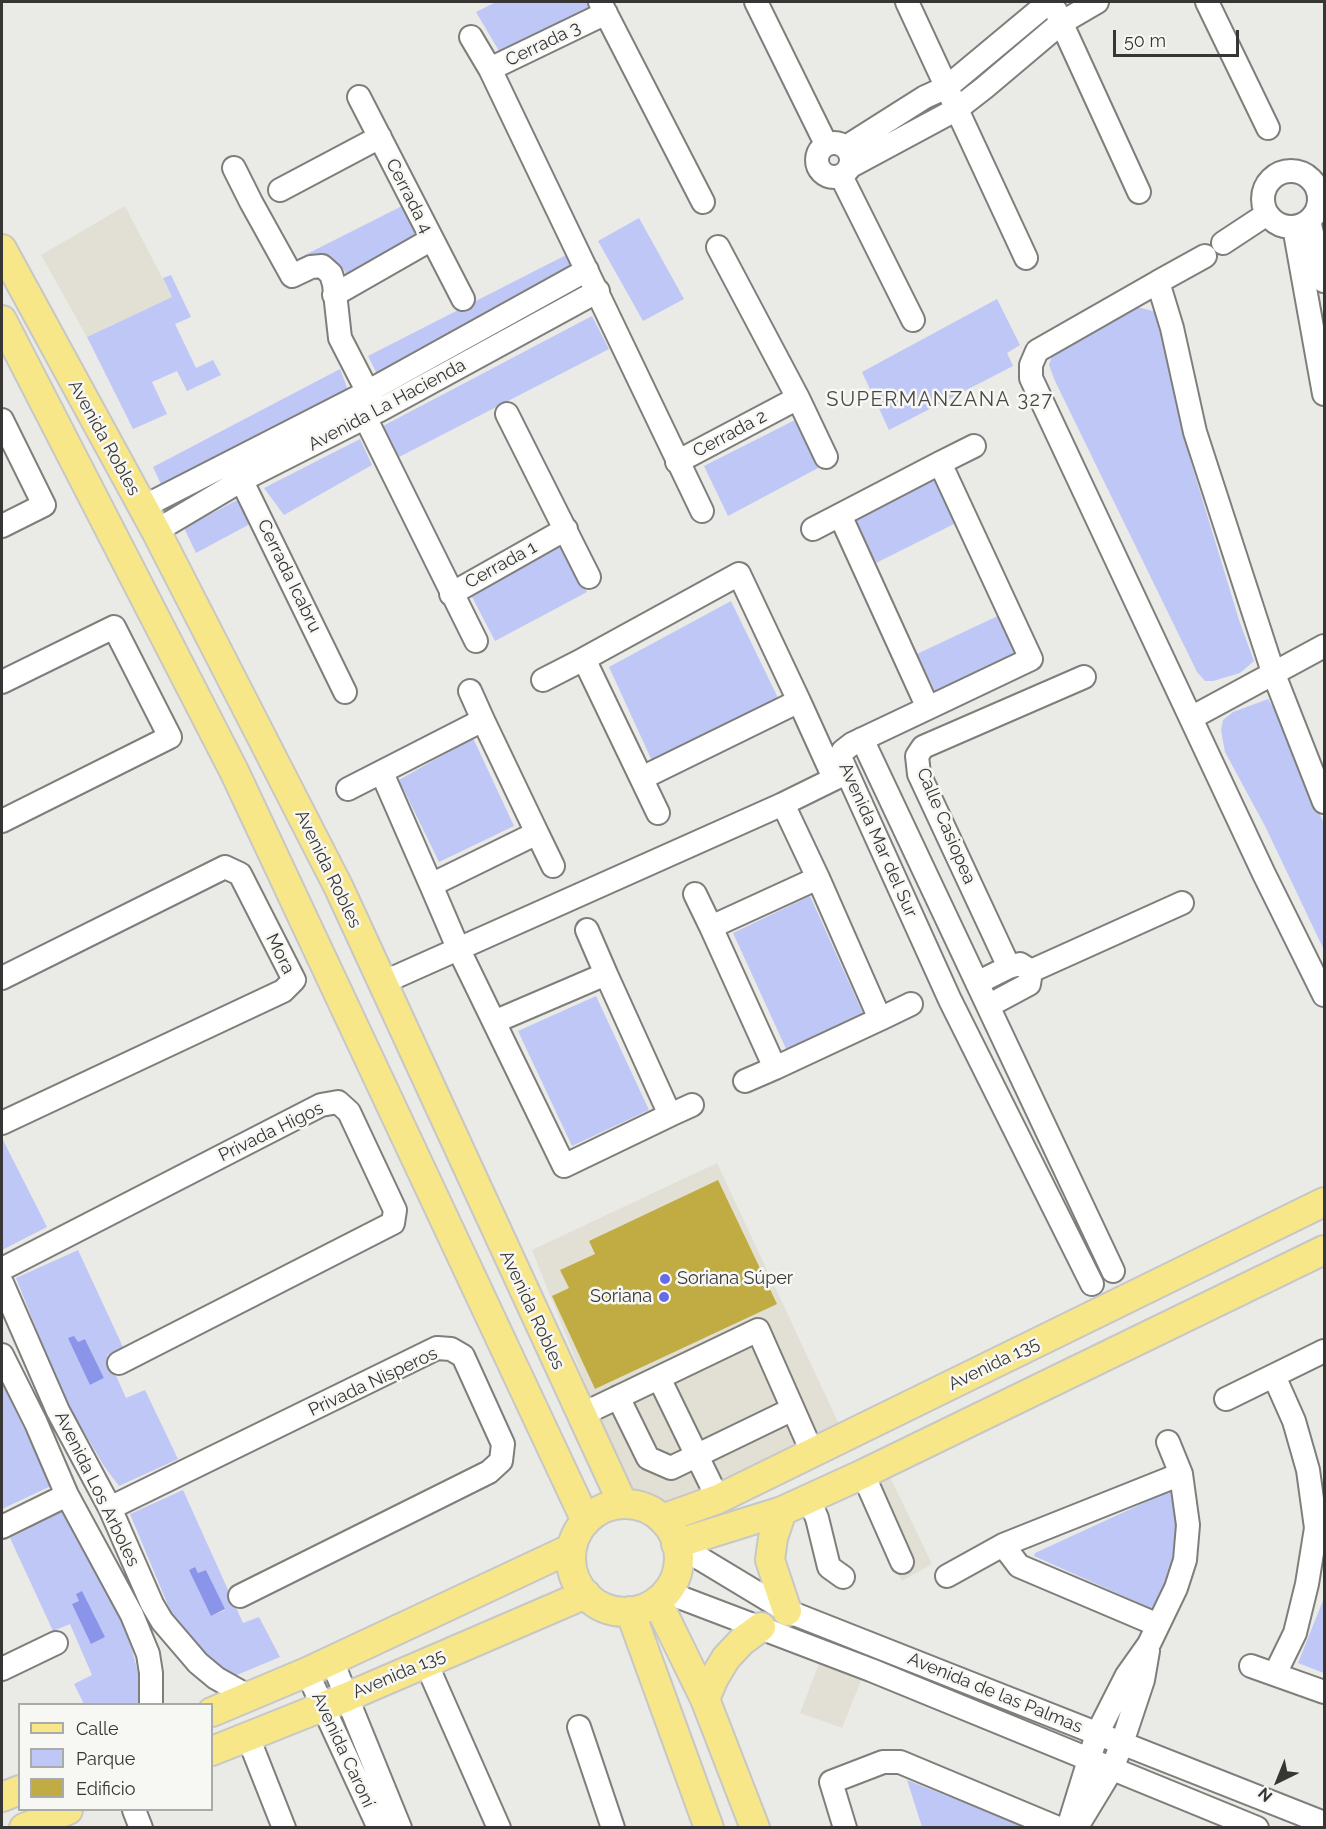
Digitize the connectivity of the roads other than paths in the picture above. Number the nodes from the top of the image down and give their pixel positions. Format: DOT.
graph roads {
  1 [pos="756,2"];
  2 [pos="907,2"];
  3 [pos="1050,2"];
  4 [pos="1097,2"];
  5 [pos="1207,2"];
  6 [pos="603,8"];
  7 [pos="1061,23"];
  8 [pos="471,37"];
  9 [pos="490,69"];
  10 [pos="947,87"];
  11 [pos="359,97"];
  12 [pos="957,109"];
  13 [pos="1268,128"];
  14 [pos="380,137"];
  15 [pos="841,158"];
  16 [pos="234,168"];
  17 [pos="280,190"];
  18 [pos="1139,192"];
  19 [pos="1322,192"];
  20 [pos="703,202"];
  21 [pos="1267,214"];
  22 [pos="1301,224"];
  23 [pos="432,239"];
  24 [pos="718,247"];
  25 [pos="2,249"];
  26 [pos="1026,258"];
  27 [pos="587,270"];
  28 [pos="1324,281"];
  29 [pos="1158,282"];
  30 [pos="598,291"];
  31 [pos="334,295"];
  32 [pos="463,299"];
  33 [pos="2,320"];
  34 [pos="913,320"];
  35 [pos="1324,394"];
  36 [pos="798,398"];
  37 [pos="367,404"];
  38 [pos="507,414"];
  39 [pos="2,420"];
  40 [pos="974,446"];
  41 [pos="826,457"];
  42 [pos="677,462"];
  43 [pos="940,463"];
  44 [pos="237,470"];
  45 [pos="702,512"];
  46 [pos="840,515"];
  47 [pos="149,519"];
  48 [pos="2,526"];
  49 [pos="566,529"];
  50 [pos="813,529"];
  51 [pos="589,576"];
  52 [pos="451,594"];
  53 [pos="476,641"];
  54 [pos="1324,646"];
  55 [pos="584,659"];
  56 [pos="1273,672"];
  57 [pos="1084,677"];
  58 [pos="543,680"];
  59 [pos="2,682"];
  60 [pos="345,692"];
  61 [pos="470,692"];
  62 [pos="799,701"];
  63 [pos="928,708"];
  64 [pos="1191,718"];
  65 [pos="483,720"];
  66 [pos="862,739"];
  67 [pos="382,773"];
  68 [pos="840,776"];
  69 [pos="642,778"];
  70 [pos="348,789"];
  71 [pos="1324,802"];
  72 [pos="783,804"];
  73 [pos="658,813"];
  74 [pos="2,821"];
  75 [pos="537,833"];
  76 [pos="553,866"];
  77 [pos="818,878"];
  78 [pos="431,885"];
  79 [pos="695,894"];
  80 [pos="1182,903"];
  81 [pos="711,927"];
  82 [pos="587,930"];
  83 [pos="458,948"];
  84 [pos="1020,969"];
  85 [pos="606,974"];
  86 [pos="2,978"];
  87 [pos="382,982"];
  88 [pos="977,983"];
  89 [pos="1324,995"];
  90 [pos="911,1004"];
  91 [pos="991,1012"];
  92 [pos="880,1018"];
  93 [pos="495,1022"];
  94 [pos="965,1030"];
  95 [pos="775,1068"];
  96 [pos="745,1082"];
  97 [pos="692,1105"];
  98 [pos="670,1116"];
  99 [pos="2,1123"];
  100 [pos="1324,1202"];
  101 [pos="1324,1250"];
  102 [pos="2,1269"];
  103 [pos="2,1283"];
  104 [pos="1109,1290"];
  105 [pos="1135,1343"];
  106 [pos="1324,1352"];
  107 [pos="2,1355"];
  108 [pos="119,1363"];
  109 [pos="1274,1376"];
  110 [pos="659,1378"];
  111 [pos="618,1397"];
  112 [pos="1226,1399"];
  113 [pos="793,1409"];
  114 [pos="58,1411"];
  115 [pos="580,1415"];
  116 [pos="36,1423"];
  117 [pos="1168,1442"];
  118 [pos="696,1454"];
  119 [pos="802,1457"];
  120 [pos="863,1474"];
  121 [pos="1181,1474"];
  122 [pos="67,1495"];
  123 [pos="718,1498"];
  124 [pos="808,1498"];
  125 [pos="623,1504"];
  126 [pos="110,1508"];
  127 [pos="782,1511"];
  128 [pos="662,1519"];
  129 [pos="586,1521"];
  130 [pos="2,1527"];
  131 [pos="676,1544"];
  132 [pos="1003,1545"];
  133 [pos="572,1548"];
  134 [pos="902,1562"];
  135 [pos="947,1576"];
  136 [pos="511,1577"];
  137 [pos="843,1577"];
  138 [pos="586,1594"];
  139 [pos="240,1596"];
  140 [pos="661,1597"];
  141 [pos="630,1611"];
  142 [pos="796,1615"];
  143 [pos="526,1620"];
  144 [pos="162,1621"];
  145 [pos="761,1627"];
  146 [pos="138,1633"];
  147 [pos="843,1633"];
  148 [pos="1154,1634"];
  149 [pos="797,1641"];
  150 [pos="56,1643"];
  151 [pos="835,1656"];
  152 [pos="333,1660"];
  153 [pos="426,1663"];
  154 [pos="1251,1666"];
  155 [pos="2,1669"];
  156 [pos="307,1672"];
  157 [pos="1275,1674"];
  158 [pos="1324,1692"];
  159 [pos="248,1696"];
  160 [pos="705,1699"];
  161 [pos="335,1702"];
  162 [pos="151,1703"];
  163 [pos="213,1712"];
  164 [pos="579,1727"];
  165 [pos="1097,1734"];
  166 [pos="248,1737"];
  167 [pos="1122,1743"];
  168 [pos="213,1751"];
  169 [pos="1089,1759"];
  170 [pos="1112,1768"];
  171 [pos="18,1791"];
  172 [pos="2,1797"];
  173 [pos="63,1811"];
  174 [pos="135,1811"];
  175 [pos="1324,1823"];
  176 [pos="610,1826"];
  177 [pos="24,1827"];
  178 [pos="141,1827"];
  179 [pos="284,1827"];
  180 [pos="379,1827"];
  181 [pos="400,1827"];
  182 [pos="499,1827"];
  183 [pos="709,1827"];
  184 [pos="755,1827"];
  185 [pos="844,1827"];
  186 [pos="1058,1827"];
  187 [pos="1068,1827"];
  188 [pos="1076,1827"];
  189 [pos="1257,1827"];
  1 -- 15 [label="street"];
  2 -- 10 [label="street"];
  3 -- 7 [label="street"];
  3 -- 10 [label="street"];
  4 -- 7 [label="street"];
  5 -- 13 [label="street"];
  6 -- 9 [label="street, Cerrada 3"];
  6 -- 20 [label="street, Cerrada 3"];
  7 -- 12 [label="street"];
  7 -- 18 [label="street"];
  8 -- 9 [label="street"];
  9 -- 27 [label="street, Cerrada 3"];
  10 -- 12 [label="street"];
  10 -- 15 [label="street"];
  11 -- 14 [label="street"];
  12 -- 15 [label="street"];
  12 -- 26 [label="street"];
  14 -- 17 [label="street, Cerrada 4"];
  14 -- 23 [label="street, Cerrada 4"];
  15 -- 34 [label="street"];
  16 -- 31 [label="street"];
  19 -- 21 [label="street"];
  19 -- 22 [label="street"];
  21 -- 22 [label="street"];
  21 -- 29 [label="street"];
  22 -- 28 [label="street"];
  22 -- 35 [label="street"];
  23 -- 31 [label="street, Cerrada 4"];
  23 -- 32 [label="street"];
  24 -- 36 [label="street"];
  25 -- 47 [label="main road, Avenida Robles"];
  27 -- 30 [label="street"];
  27 -- 37 [label="street"];
  29 -- 56 [label="street"];
  29 -- 64 [label="street"];
  30 -- 37 [label="street, Avenida La Hacienda"];
  30 -- 42 [label="street, Cerrada 2"];
  31 -- 37 [label="street"];
  33 -- 129 [label="main road, Avenida Robles"];
  36 -- 41 [label="street"];
  36 -- 42 [label="street, Cerrada 2"];
  37 -- 44 [label="street, Avenida La Hacienda"];
  37 -- 52 [label="street, Cerrada 1"];
  38 -- 49 [label="street"];
  39 -- 48 [label="street"];
  40 -- 43 [label="street"];
  42 -- 45 [label="street"];
  43 -- 46 [label="street"];
  43 -- 63 [label="street"];
  44 -- 47 [label="street, Avenida La Hacienda"];
  44 -- 60 [label="street, Cerrada Icabru"];
  46 -- 50 [label="street"];
  46 -- 63 [label="street"];
  47 -- 87 [label="main road, Avenida Robles"];
  49 -- 51 [label="street"];
  49 -- 52 [label="street, Cerrada 1"];
  52 -- 53 [label="street"];
  54 -- 56 [label="street"];
  55 -- 58 [label="street"];
  55 -- 62 [label="street"];
  55 -- 69 [label="street"];
  56 -- 64 [label="street"];
  56 -- 71 [label="street"];
  57 -- 84 [label="street, Calle Casiopea"];
  59 -- 74 [label="street"];
  61 -- 65 [label="street"];
  62 -- 68 [label="street"];
  62 -- 69 [label="street"];
  63 -- 66 [label="street"];
  64 -- 89 [label="street"];
  65 -- 67 [label="street"];
  65 -- 75 [label="street"];
  66 -- 68 [label="street, Avenida Mar del Sur"];
  66 -- 88 [label="street, Avenida Mar del Sur"];
  67 -- 70 [label="street"];
  67 -- 78 [label="street"];
  68 -- 72 [label="street"];
  68 -- 94 [label="street, Avenida Mar del Sur"];
  69 -- 73 [label="street"];
  72 -- 77 [label="street"];
  72 -- 83 [label="street"];
  75 -- 76 [label="street"];
  75 -- 78 [label="street"];
  77 -- 81 [label="street"];
  77 -- 92 [label="street"];
  78 -- 83 [label="street"];
  79 -- 81 [label="street"];
  80 -- 84 [label="street"];
  81 -- 95 [label="street"];
  82 -- 85 [label="street"];
  83 -- 87 [label="street"];
  83 -- 93 [label="street"];
  84 -- 88 [label="street"];
  84 -- 91 [label="street"];
  85 -- 93 [label="street"];
  85 -- 98 [label="street"];
  86 -- 99 [label="street, Mora"];
  87 -- 115 [label="main road, Avenida Robles"];
  88 -- 91 [label="street, Avenida Mar del Sur"];
  90 -- 92 [label="street"];
  91 -- 94 [label="street"];
  91 -- 104 [label="street, Avenida Mar del Sur"];
  92 -- 95 [label="street"];
  93 -- 98 [label="street"];
  94 -- 104 [label="street, Avenida Mar del Sur"];
  95 -- 96 [label="street"];
  97 -- 98 [label="street"];
  100 -- 104 [label="main road, Avenida 135"];
  101 -- 105 [label="main road"];
  102 -- 108 [label="street, Privada Higos"];
  103 -- 114 [label="street, Avenida Los Arboles"];
  104 -- 105 [label="main road"];
  104 -- 119 [label="main road, Avenida 135"];
  105 -- 120 [label="main road"];
  106 -- 109 [label="street"];
  107 -- 116 [label="street, Avenida Los Arboles"];
  109 -- 112 [label="street"];
  109 -- 157 [label="street"];
  110 -- 111 [label="street"];
  110 -- 113 [label="street"];
  110 -- 118 [label="street"];
  111 -- 115 [label="street"];
  111 -- 118 [label="street"];
  113 -- 118 [label="street"];
  113 -- 119 [label="street"];
  114 -- 116 [label="street"];
  114 -- 126 [label="street, Avenida Los Arboles"];
  115 -- 125 [label="main road, Avenida Robles"];
  116 -- 122 [label="street, Avenida Los Arboles"];
  117 -- 121 [label="street"];
  118 -- 123 [label="street"];
  119 -- 123 [label="main road, Avenida 135"];
  119 -- 124 [label="main road"];
  120 -- 124 [label="main road"];
  120 -- 134 [label="street"];
  121 -- 132 [label="street"];
  121 -- 148 [label="street"];
  122 -- 130 [label="street"];
  122 -- 146 [label="street, Avenida Los Arboles"];
  123 -- 128 [label="main road, Avenida 135"];
  124 -- 127 [label="main road"];
  124 -- 137 [label="street"];
  125 -- 128 [label="main road"];
  125 -- 129 [label="main road"];
  126 -- 139 [label="street, Privada Nisperos"];
  126 -- 144 [label="street, Avenida Los Arboles"];
  127 -- 131 [label="main road"];
  127 -- 142 [label="main road"];
  128 -- 131 [label="main road"];
  129 -- 133 [label="main road"];
  131 -- 140 [label="main road"];
  131 -- 142 [label="street, Avenida de las Palmas"];
  132 -- 135 [label="street"];
  132 -- 148 [label="street"];
  133 -- 136 [label="main road"];
  133 -- 138 [label="main road"];
  136 -- 143 [label="main road"];
  136 -- 152 [label="main road"];
  138 -- 141 [label="main road"];
  138 -- 143 [label="main road, Avenida 135"];
  140 -- 141 [label="main road"];
  140 -- 145 [label="street, Avenida de las Palmas"];
  140 -- 160 [label="main road"];
  141 -- 183 [label="main road"];
  142 -- 147 [label="street, Avenida de las Palmas"];
  142 -- 149 [label="street"];
  143 -- 153 [label="main road, Avenida 135"];
  144 -- 146 [label="street"];
  144 -- 159 [label="street, Avenida Los Arboles"];
  145 -- 149 [label="street, Avenida de las Palmas"];
  145 -- 160 [label="main road"];
  146 -- 162 [label="street, Avenida Los Arboles"];
  147 -- 151 [label="street"];
  147 -- 165 [label="street, Avenida de las Palmas"];
  148 -- 165 [label="street"];
  148 -- 167 [label="street"];
  149 -- 151 [label="street, Avenida de las Palmas"];
  150 -- 155 [label="street"];
  151 -- 169 [label="street, Avenida de las Palmas"];
  152 -- 156 [label="main road"];
  152 -- 161 [label="street, Avenida Caroní"];
  153 -- 161 [label="main road, Avenida 135"];
  153 -- 182 [label="street"];
  154 -- 157 [label="street"];
  156 -- 159 [label="main road"];
  156 -- 161 [label="street, Avenida Caroní"];
  157 -- 158 [label="street"];
  159 -- 163 [label="main road"];
  160 -- 184 [label="main road"];
  161 -- 166 [label="main road, Avenida 135"];
  161 -- 180 [label="street, Avenida Caroní"];
  161 -- 181 [label="street, Avenida Caroní"];
  164 -- 176 [label="street"];
  165 -- 167 [label="street, Avenida de las Palmas"];
  165 -- 169 [label="street"];
  166 -- 168 [label="main road, Avenida 135"];
  166 -- 179 [label="street"];
  167 -- 170 [label="street"];
  167 -- 175 [label="street, Avenida de las Palmas"];
  169 -- 170 [label="street, Avenida de las Palmas"];
  169 -- 187 [label="street"];
  170 -- 188 [label="street"];
  170 -- 189 [label="street, Avenida de las Palmas"];
  171 -- 172 [label="main road"];
  173 -- 177 [label="main road"];
  174 -- 178 [label="street"];
  185 -- 186 [label="street"];
}
